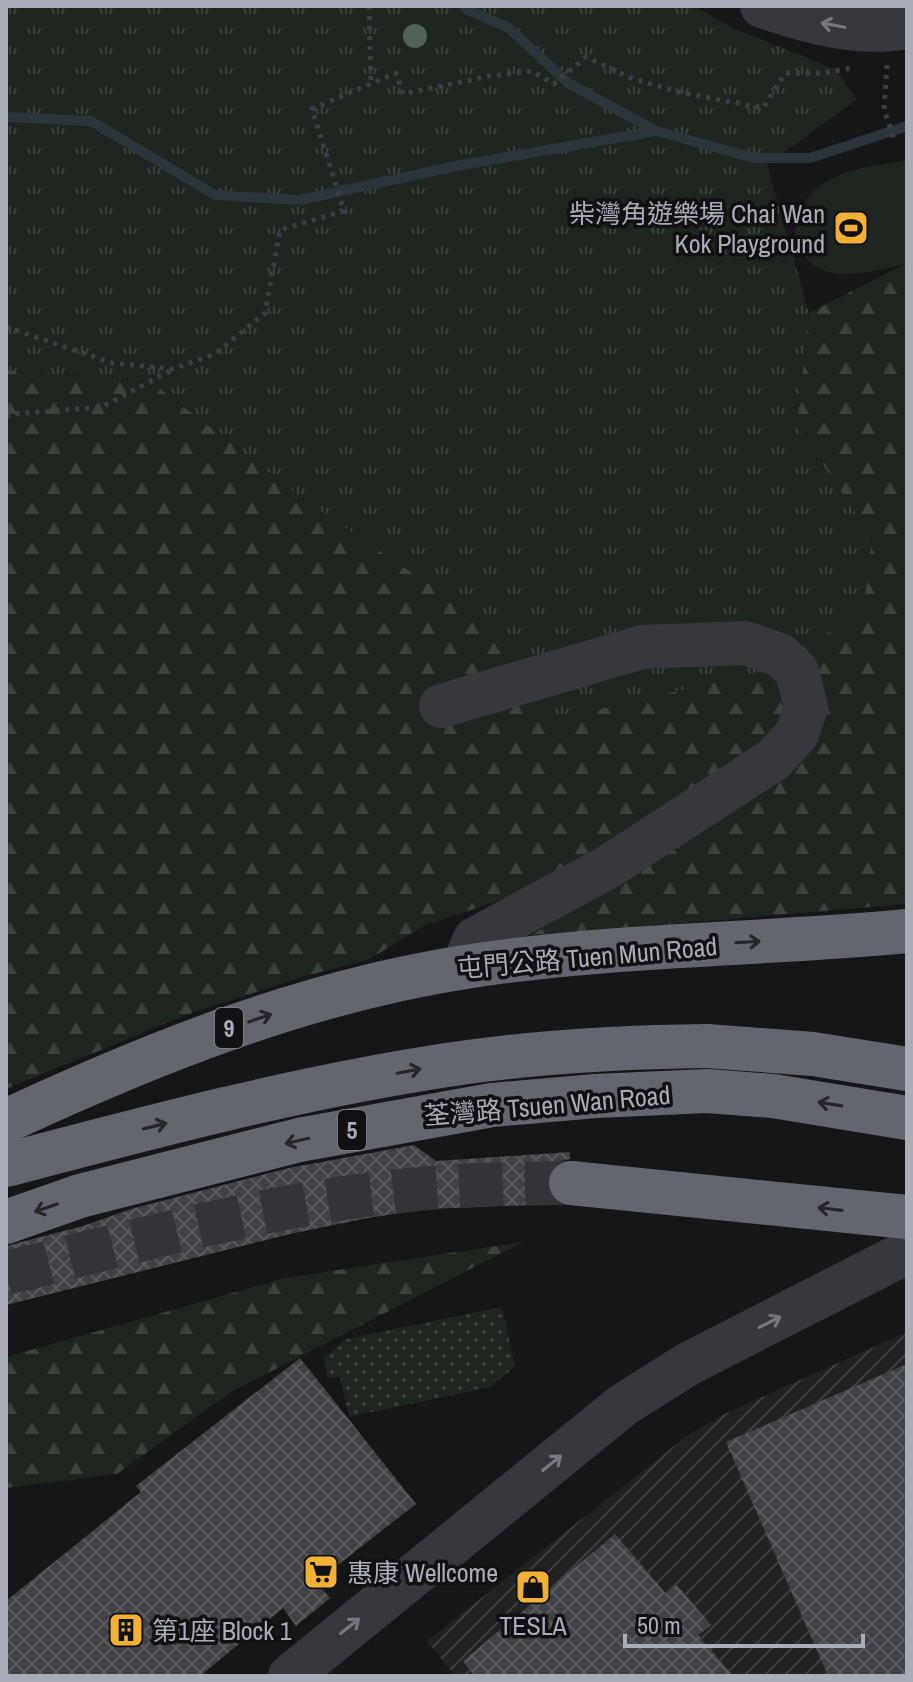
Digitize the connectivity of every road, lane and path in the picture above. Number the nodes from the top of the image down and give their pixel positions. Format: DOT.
graph roads {
  1 [pos="369,6"];
  2 [pos="762,6"];
  3 [pos="907,27"];
  4 [pos="874,62"];
  5 [pos="861,65"];
  6 [pos="371,82"];
  7 [pos="895,142"];
  8 [pos="6,327"];
  9 [pos="173,369"];
  10 [pos="6,417"];
  11 [pos="441,706"];
  12 [pos="907,931"];
  13 [pos="463,967"];
  14 [pos="907,1069"];
  15 [pos="907,1118"];
  16 [pos="6,1121"];
  17 [pos="6,1165"];
  18 [pos="571,1183"];
  19 [pos="907,1217"];
  20 [pos="6,1222"];
  21 [pos="907,1252"];
  22 [pos="290,1676"];
  1 -- 6 [label="path"];
  3 -- 2 [label="street, one-way"];
  4 -- 7 [label="path"];
  5 -- 6 [label="path"];
  6 -- 9 [label="path"];
  8 -- 9 [label="path"];
  9 -- 10 [label="path"];
  11 -- 13 [label="street"];
  13 -- 12 [label="highway, 屯門公路 Tuen Mun Road / 9, one-way"];
  16 -- 13 [label="highway, 屯門公路 Tuen Mun Road / 9, one-way"];
  17 -- 14 [label="highway, 荃灣路 Tsuen Wan Road / 5, one-way, bridge"];
  15 -- 20 [label="highway, 荃灣路 Tsuen Wan Road / 5, one-way"];
  19 -- 18 [label="highway, one-way"];
  22 -- 21 [label="street, one-way"];
}
